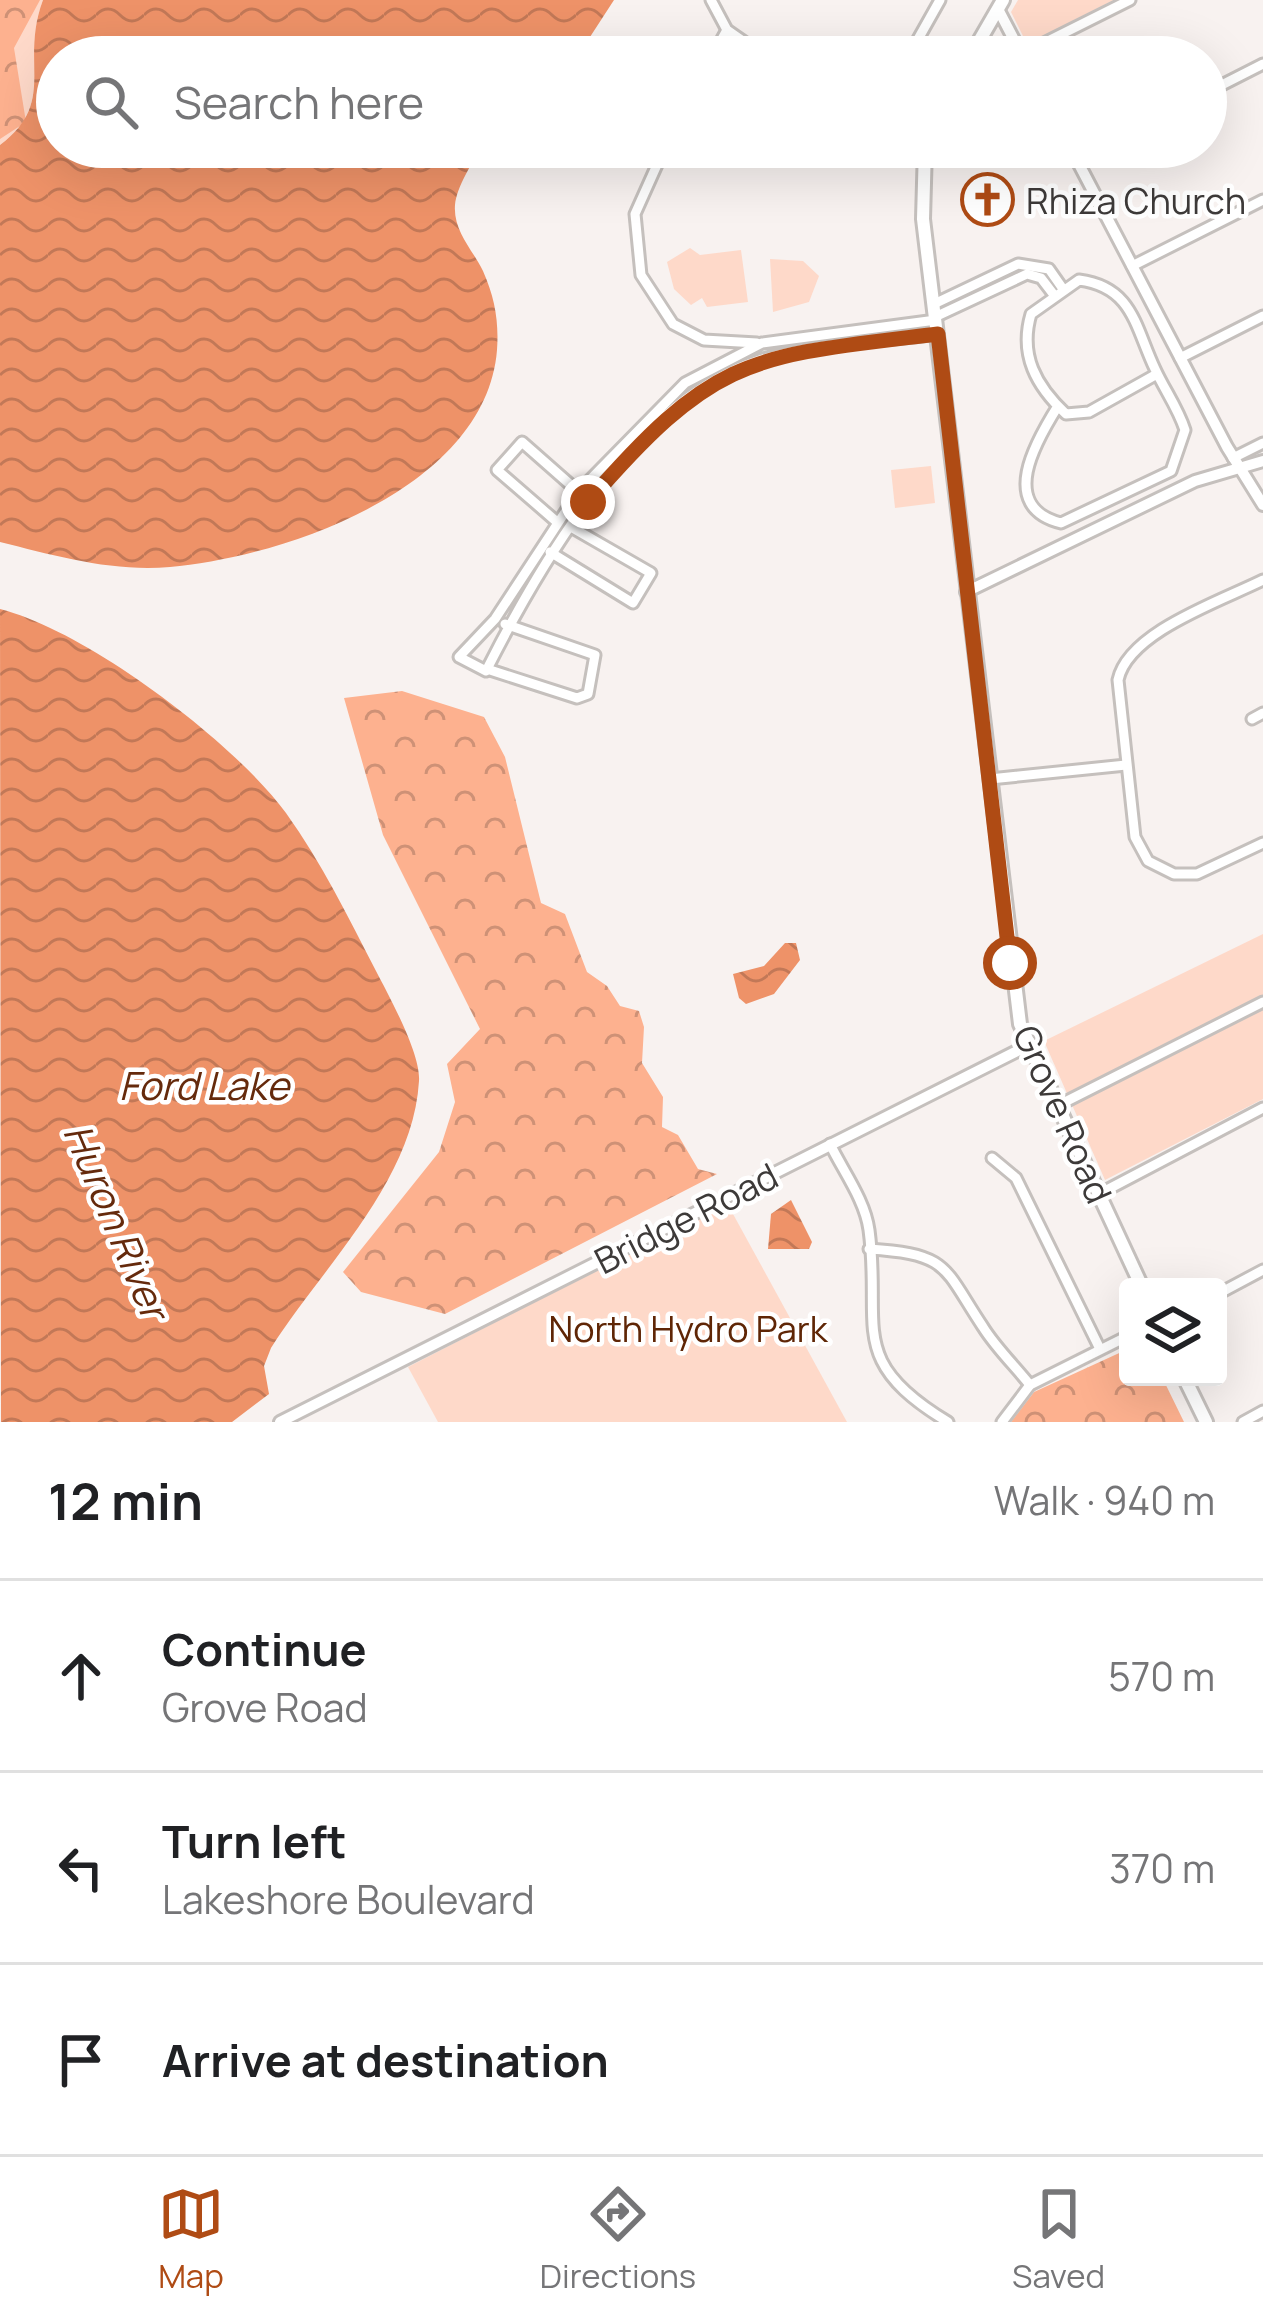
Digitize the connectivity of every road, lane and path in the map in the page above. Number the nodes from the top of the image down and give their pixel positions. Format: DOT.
graph roads {
  1 [pos="711,0"];
  2 [pos="940,0"];
  3 [pos="1130,0"];
  4 [pos="1001,5"];
  5 [pos="727,30"];
  6 [pos="724,36"];
  7 [pos="736,36"];
  8 [pos="920,36"];
  9 [pos="983,36"];
  10 [pos="1015,36"];
  11 [pos="1060,36"];
  12 [pos="1263,64"];
  13 [pos="1227,82"];
  14 [pos="656,168"];
  15 [pos="923,168"];
  16 [pos="1082,168"];
  17 [pos="1263,200"];
  18 [pos="1132,266"];
  19 [pos="1058,292"];
  20 [pos="1263,316"];
  21 [pos="936,319"];
  22 [pos="897,325"];
  23 [pos="848,331"];
  24 [pos="832,333"];
  25 [pos="898,339"];
  26 [pos="762,343"];
  27 [pos="849,344"];
  28 [pos="791,345"];
  29 [pos="1180,358"];
  30 [pos="718,362"];
  31 [pos="728,373"];
  32 [pos="1157,374"];
  33 [pos="1058,406"];
  34 [pos="656,409"];
  35 [pos="665,419"];
  36 [pos="1263,442"];
  37 [pos="1263,460"];
  38 [pos="1235,462"];
  39 [pos="579,491"];
  40 [pos="588,502"];
  41 [pos="1263,505"];
  42 [pos="557,522"];
  43 [pos="571,527"];
  44 [pos="541,545"];
  45 [pos="552,554"];
  46 [pos="1263,580"];
  47 [pos="966,592"];
  48 [pos="495,619"];
  49 [pos="508,626"];
  50 [pos="487,669"];
  51 [pos="1126,765"];
  52 [pos="990,779"];
  53 [pos="1263,843"];
  54 [pos="1263,1002"];
  55 [pos="1027,1046"];
  56 [pos="1057,1106"];
  57 [pos="1263,1108"];
  58 [pos="830,1144"];
  59 [pos="992,1158"];
  60 [pos="1099,1194"];
  61 [pos="869,1249"];
  62 [pos="1263,1270"];
  63 [pos="1138,1278"];
  64 [pos="1227,1289"];
  65 [pos="1119,1340"];
  66 [pos="1100,1349"];
  67 [pos="1030,1385"];
  68 [pos="1188,1386"];
  69 [pos="1263,1411"];
  70 [pos="280,1422"];
  71 [pos="948,1422"];
  72 [pos="1002,1422"];
  73 [pos="1206,1422"];
  74 [pos="1243,1422"];
  1 -- 5 [label="street"];
  2 -- 8 [label="street"];
  3 -- 11 [label="street"];
  4 -- 9 [label="main road"];
  4 -- 10 [label="street"];
  5 -- 6 [label="street"];
  5 -- 7 [label="street"];
  12 -- 13 [label="street"];
  14 -- 26 [label="street"];
  15 -- 21 [label="main road, Grove Road"];
  16 -- 18 [label="street"];
  17 -- 18 [label="street"];
  18 -- 29 [label="street"];
  19 -- 21 [label="street"];
  19 -- 32 [label="street"];
  19 -- 33 [label="street"];
  20 -- 29 [label="street"];
  21 -- 22 [label="street"];
  21 -- 25 [label="street"];
  21 -- 47 [label="main road, Grove Road"];
  22 -- 23 [label="street"];
  22 -- 24 [label="street"];
  22 -- 25 [label="street"];
  23 -- 24 [label="street"];
  23 -- 27 [label="street"];
  24 -- 28 [label="street"];
  25 -- 27 [label="street"];
  26 -- 28 [label="street"];
  26 -- 30 [label="street"];
  27 -- 28 [label="street"];
  28 -- 31 [label="street"];
  29 -- 38 [label="street"];
  30 -- 31 [label="street"];
  30 -- 34 [label="street"];
  31 -- 35 [label="street"];
  32 -- 33 [label="street"];
  32 -- 33 [label="street"];
  34 -- 35 [label="street"];
  34 -- 39 [label="street"];
  35 -- 40 [label="street"];
  36 -- 38 [label="street"];
  37 -- 38 [label="street"];
  38 -- 41 [label="street"];
  38 -- 47 [label="street"];
  39 -- 40 [label="street"];
  39 -- 42 [label="street"];
  39 -- 42 [label="street"];
  40 -- 43 [label="street"];
  42 -- 44 [label="street"];
  43 -- 45 [label="street"];
  43 -- 45 [label="street"];
  44 -- 45 [label="street"];
  44 -- 48 [label="street"];
  45 -- 49 [label="street"];
  46 -- 51 [label="street"];
  47 -- 52 [label="main road, Grove Road"];
  48 -- 49 [label="street"];
  48 -- 50 [label="street"];
  49 -- 50 [label="street"];
  49 -- 50 [label="street"];
  51 -- 52 [label="street"];
  51 -- 53 [label="street"];
  52 -- 55 [label="main road, Grove Road"];
  54 -- 56 [label="street"];
  55 -- 56 [label="main road, Grove Road"];
  55 -- 58 [label="street, Bridge Road"];
  56 -- 60 [label="main road, Grove Road"];
  57 -- 60 [label="street"];
  58 -- 61 [label="street"];
  58 -- 70 [label="street, Bridge Road"];
  59 -- 66 [label="street"];
  60 -- 63 [label="main road, Grove Road"];
  61 -- 67 [label="street"];
  61 -- 71 [label="street"];
  62 -- 64 [label="street"];
  65 -- 66 [label="street"];
  66 -- 67 [label="street"];
  67 -- 72 [label="street"];
  68 -- 73 [label="main road"];
  69 -- 74 [label="street"];
}
